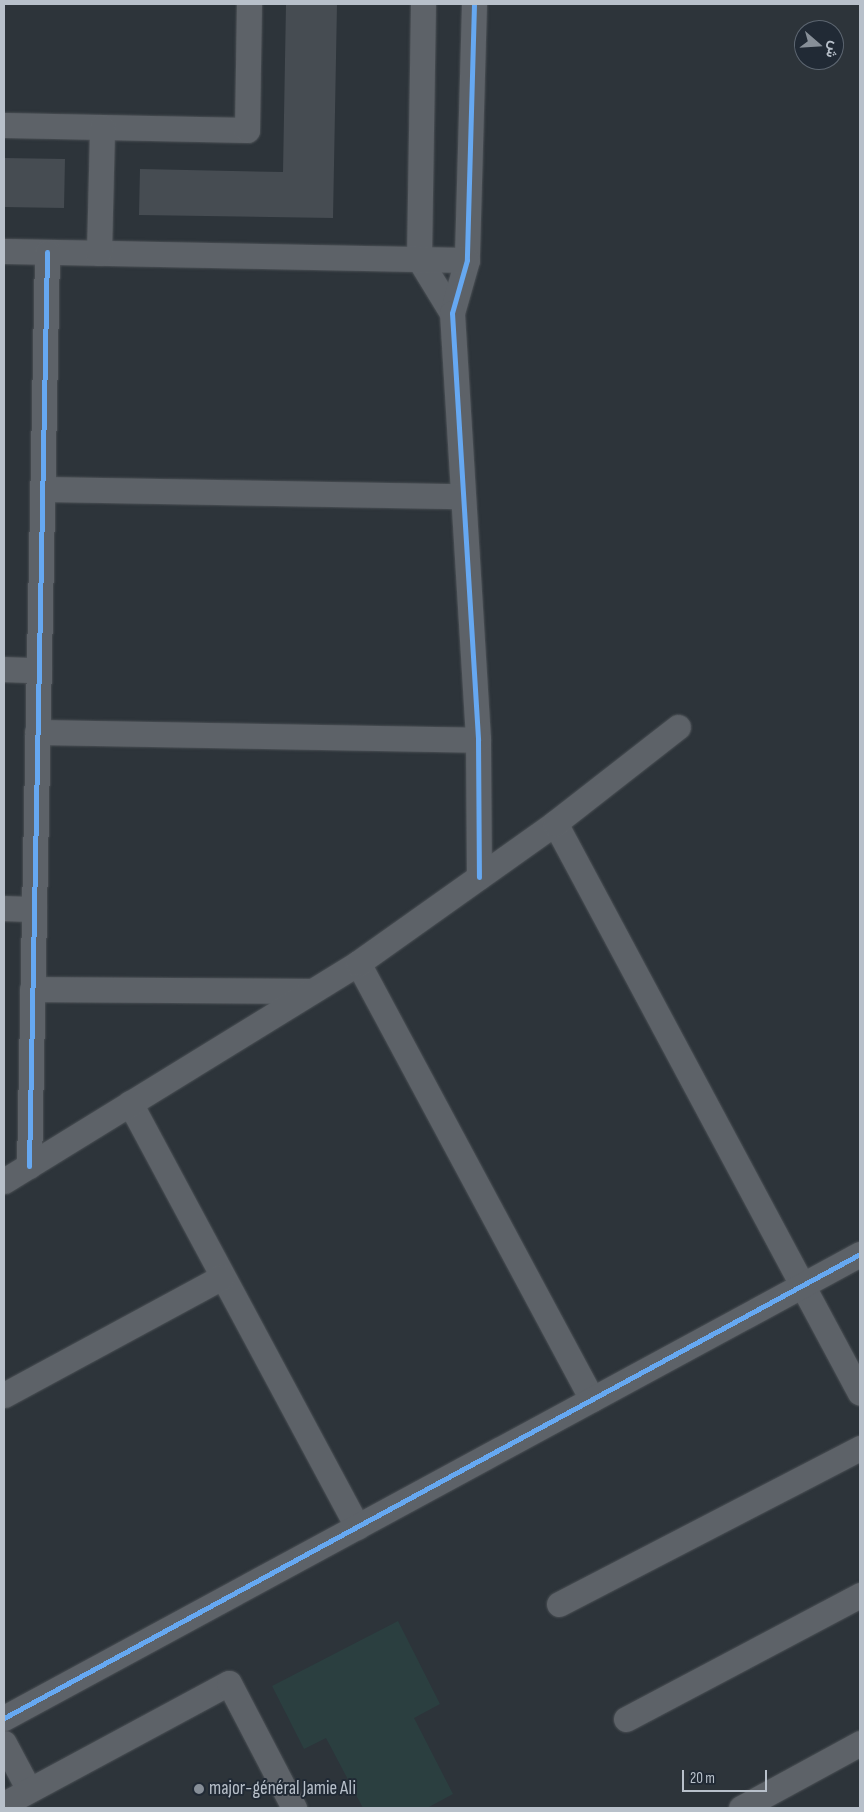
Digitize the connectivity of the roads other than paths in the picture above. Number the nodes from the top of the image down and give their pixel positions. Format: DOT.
graph roads {
  1 [pos="249,4"];
  2 [pos="422,4"];
  3 [pos="474,4"];
  4 [pos="4,125"];
  5 [pos="102,127"];
  6 [pos="4,252"];
  7 [pos="47,252"];
  8 [pos="99,253"];
  9 [pos="419,259"];
  10 [pos="468,260"];
  11 [pos="452,313"];
  12 [pos="43,489"];
  13 [pos="462,496"];
  14 [pos="4,669"];
  15 [pos="39,670"];
  16 [pos="678,727"];
  17 [pos="37,732"];
  18 [pos="478,740"];
  19 [pos="555,823"];
  20 [pos="479,877"];
  21 [pos="4,908"];
  22 [pos="34,909"];
  23 [pos="358,963"];
  24 [pos="32,989"];
  25 [pos="312,991"];
  26 [pos="130,1103"];
  27 [pos="29,1166"];
  28 [pos="4,1181"];
  29 [pos="860,1254"];
  30 [pos="222,1277"];
  31 [pos="803,1285"];
  32 [pos="860,1393"];
  33 [pos="4,1395"];
  34 [pos="592,1399"];
  35 [pos="860,1448"];
  36 [pos="356,1527"];
  37 [pos="860,1595"];
  38 [pos="558,1604"];
  39 [pos="4,1718"];
  40 [pos="626,1719"];
  41 [pos="4,1743"];
  42 [pos="860,1744"];
  43 [pos="29,1790"];
  44 [pos="4,1804"];
  45 [pos="294,1808"];
  46 [pos="741,1808"];
  1 -- 5 [label="street"];
  2 -- 9 [label="street"];
  3 -- 10 [label="street"];
  4 -- 5 [label="street"];
  5 -- 8 [label="street"];
  6 -- 7 [label="street"];
  7 -- 8 [label="street"];
  7 -- 12 [label="street"];
  8 -- 9 [label="street"];
  9 -- 10 [label="street"];
  9 -- 11 [label="street"];
  10 -- 11 [label="street"];
  11 -- 13 [label="street"];
  12 -- 13 [label="street"];
  12 -- 15 [label="street"];
  13 -- 18 [label="street"];
  14 -- 15 [label="street"];
  15 -- 17 [label="street"];
  16 -- 19 [label="street"];
  17 -- 18 [label="street"];
  17 -- 22 [label="street"];
  18 -- 20 [label="street"];
  19 -- 20 [label="street"];
  19 -- 31 [label="street"];
  20 -- 23 [label="street"];
  21 -- 22 [label="street"];
  22 -- 24 [label="street"];
  23 -- 25 [label="street"];
  23 -- 34 [label="street"];
  24 -- 25 [label="street"];
  24 -- 27 [label="street"];
  25 -- 26 [label="street"];
  26 -- 27 [label="street"];
  26 -- 30 [label="street"];
  27 -- 28 [label="street"];
  29 -- 31 [label="street"];
  30 -- 33 [label="street"];
  30 -- 36 [label="street"];
  31 -- 32 [label="street"];
  31 -- 34 [label="street"];
  34 -- 36 [label="street"];
  35 -- 38 [label="street"];
  36 -- 39 [label="street"];
  37 -- 40 [label="street"];
  41 -- 43 [label="street"];
  42 -- 46 [label="street"];
  43 -- 44 [label="street"];
  43 -- 45 [label="street"];
}
